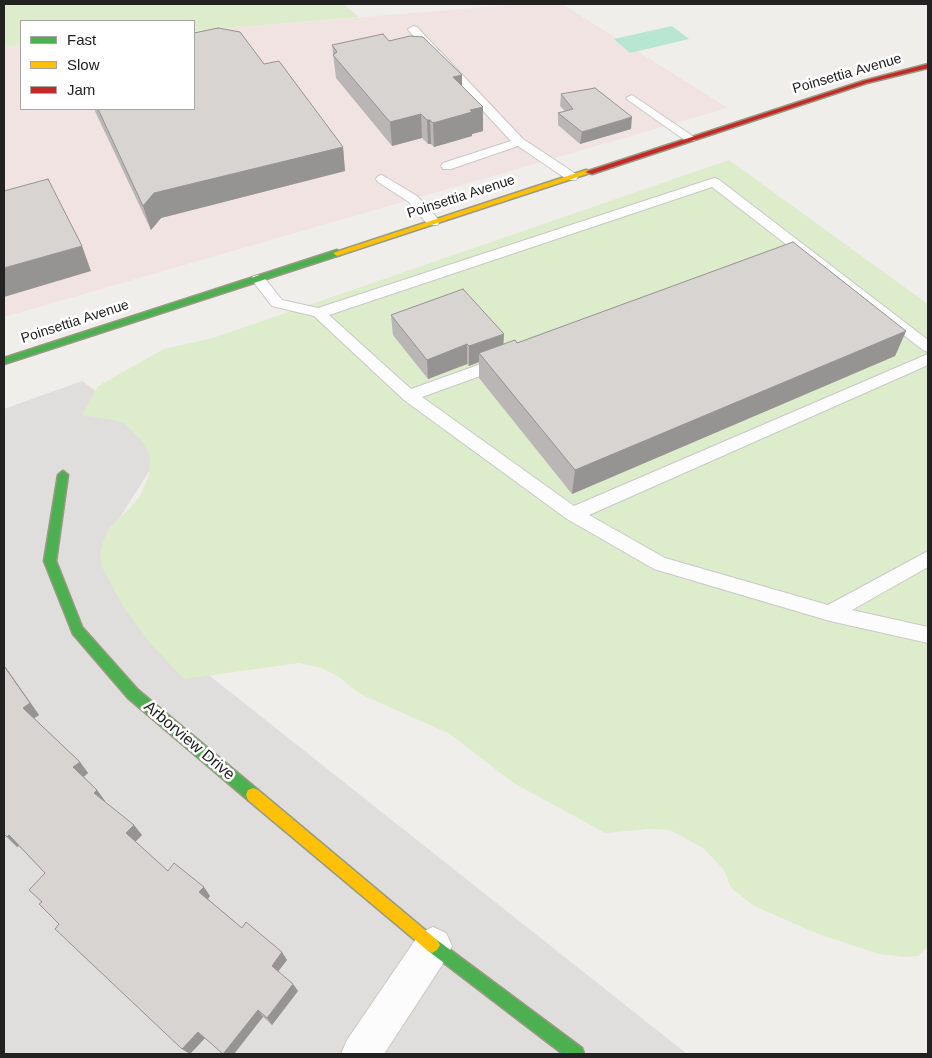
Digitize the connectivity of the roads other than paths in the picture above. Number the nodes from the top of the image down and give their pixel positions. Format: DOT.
graph roads {
  1 [pos="413,28"];
  2 [pos="928,66"];
  3 [pos="632,98"];
  4 [pos="690,139"];
  5 [pos="519,142"];
  6 [pos="447,166"];
  7 [pos="572,177"];
  8 [pos="382,179"];
  9 [pos="433,222"];
  10 [pos="804,250"];
  11 [pos="786,257"];
  12 [pos="258,279"];
  13 [pos="319,313"];
  14 [pos="928,347"];
  15 [pos="510,359"];
  16 [pos="928,359"];
  17 [pos="4,361"];
  18 [pos="409,396"];
  19 [pos="63,475"];
  20 [pos="573,514"];
  21 [pos="928,558"];
  22 [pos="830,613"];
  23 [pos="928,635"];
  24 [pos="433,946"];
  25 [pos="361,1054"];
  26 [pos="576,1054"];
  1 -- 5 [label="lane"];
  2 -- 4 [label="main road, Poinsettia Avenue"];
  3 -- 4 [label="lane"];
  4 -- 7 [label="main road, Poinsettia Avenue"];
  5 -- 6 [label="lane"];
  5 -- 7 [label="lane"];
  7 -- 9 [label="main road, Poinsettia Avenue"];
  8 -- 9 [label="lane"];
  9 -- 12 [label="main road, Poinsettia Avenue"];
  10 -- 11 [label="lane"];
  10 -- 13 [label="lane"];
  10 -- 14 [label="lane"];
  12 -- 13 [label="lane"];
  12 -- 17 [label="main road, Poinsettia Avenue"];
  13 -- 18 [label="lane"];
  15 -- 18 [label="lane"];
  16 -- 20 [label="lane"];
  18 -- 20 [label="lane"];
  19 -- 24 [label="main road, Arborview Drive"];
  20 -- 22 [label="lane"];
  21 -- 22 [label="lane"];
  22 -- 23 [label="lane"];
  24 -- 25 [label="street"];
  24 -- 26 [label="main road, Arborview Drive"];
}
